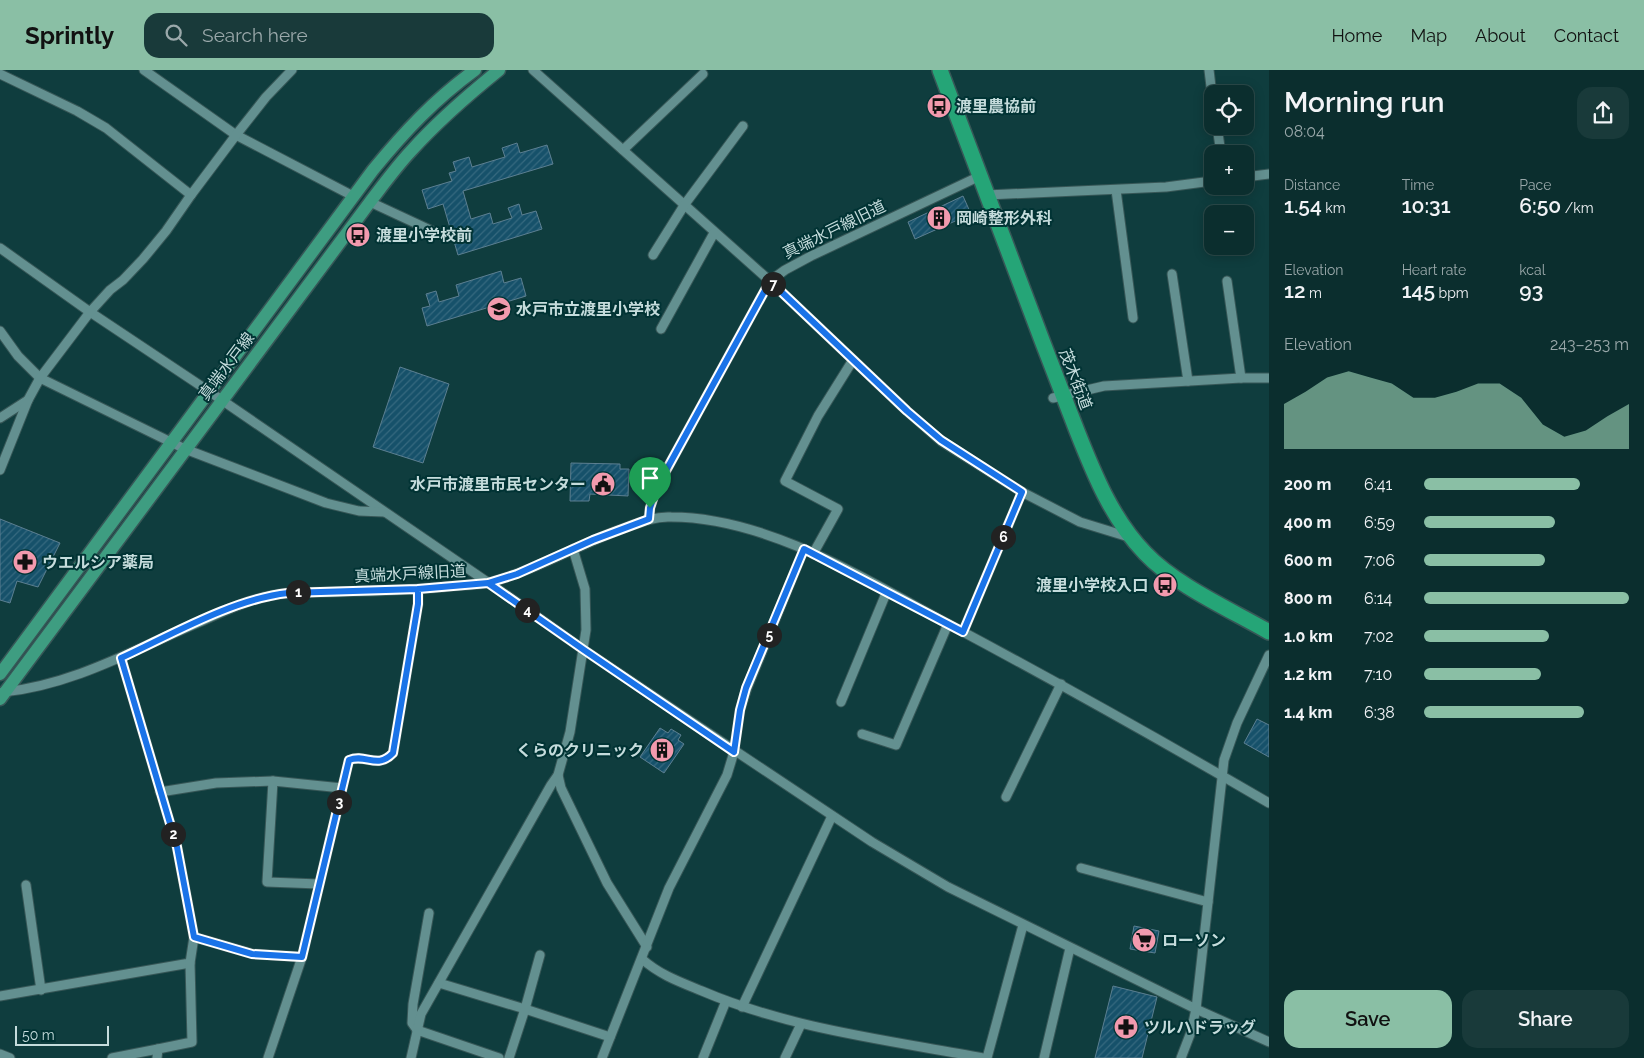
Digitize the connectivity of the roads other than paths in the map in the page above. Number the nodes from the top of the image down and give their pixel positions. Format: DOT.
graph roads {
  1 [pos="144,70"];
  2 [pos="292,70"];
  3 [pos="475,70"];
  4 [pos="499,70"];
  5 [pos="533,70"];
  6 [pos="940,70"];
  7 [pos="1209,70"];
  8 [pos="0,74"];
  9 [pos="703,74"];
  10 [pos="1211,85"];
  11 [pos="744,126"];
  12 [pos="236,135"];
  13 [pos="622,150"];
  14 [pos="1269,174"];
  15 [pos="980,176"];
  16 [pos="1254,176"];
  17 [pos="1204,182"];
  18 [pos="1116,190"];
  19 [pos="191,195"];
  20 [pos="987,195"];
  21 [pos="354,196"];
  22 [pos="370,202"];
  23 [pos="685,204"];
  24 [pos="714,232"];
  25 [pos="441,235"];
  26 [pos="0,248"];
  27 [pos="654,255"];
  28 [pos="1172,274"];
  29 [pos="770,281"];
  30 [pos="1227,281"];
  31 [pos="90,312"];
  32 [pos="1133,318"];
  33 [pos="661,329"];
  34 [pos="0,331"];
  35 [pos="853,360"];
  36 [pos="40,378"];
  37 [pos="1241,378"];
  38 [pos="1269,378"];
  39 [pos="1188,381"];
  40 [pos="210,392"];
  41 [pos="1058,396"];
  42 [pos="28,400"];
  43 [pos="221,400"];
  44 [pos="0,418"];
  45 [pos="172,443"];
  46 [pos="184,449"];
  47 [pos="0,470"];
  48 [pos="1022,492"];
  49 [pos="384,512"];
  50 [pos="649,519"];
  51 [pos="1132,538"];
  52 [pos="573,549"];
  53 [pos="804,549"];
  54 [pos="813,554"];
  55 [pos="488,583"];
  56 [pos="418,589"];
  57 [pos="887,591"];
  58 [pos="948,624"];
  59 [pos="963,632"];
  60 [pos="1269,632"];
  61 [pos="584,650"];
  62 [pos="1269,655"];
  63 [pos="121,658"];
  64 [pos="0,674"];
  65 [pos="1061,684"];
  66 [pos="2,694"];
  67 [pos="841,702"];
  68 [pos="862,734"];
  69 [pos="734,752"];
  70 [pos="1221,775"];
  71 [pos="558,776"];
  72 [pos="273,781"];
  73 [pos="342,788"];
  74 [pos="160,792"];
  75 [pos="1006,797"];
  76 [pos="1269,802"];
  77 [pos="832,816"];
  78 [pos="1081,868"];
  79 [pos="319,884"];
  80 [pos="26,885"];
  81 [pos="1208,902"];
  82 [pos="429,913"];
  83 [pos="1023,925"];
  84 [pos="194,937"];
  85 [pos="647,947"];
  86 [pos="1070,948"];
  87 [pos="540,955"];
  88 [pos="302,957"];
  89 [pos="642,959"];
  90 [pos="190,963"];
  91 [pos="439,983"];
  92 [pos="41,990"];
  93 [pos="0,996"];
  94 [pos="726,1001"];
  95 [pos="742,1007"];
  96 [pos="525,1009"];
  97 [pos="1196,1009"];
  98 [pos="801,1024"];
  99 [pos="417,1030"];
  100 [pos="610,1038"];
  101 [pos="1269,1042"];
  102 [pos="0,1054"];
  103 [pos="158,1054"];
  104 [pos="945,1055"];
  105 [pos="10,1058"];
  106 [pos="112,1058"];
  107 [pos="268,1058"];
  108 [pos="411,1058"];
  109 [pos="499,1058"];
  110 [pos="509,1058"];
  111 [pos="602,1058"];
  112 [pos="703,1058"];
  113 [pos="785,1058"];
  114 [pos="985,1058"];
  115 [pos="1044,1058"];
  116 [pos="1181,1058"];
  1 -- 12 [label="street"];
  2 -- 12 [label="street"];
  3 -- 21 [label="main road, 真端水戸線"];
  4 -- 22 [label="main road, 真端水戸線"];
  5 -- 13 [label="street"];
  6 -- 15 [label="highway, 茂木街道"];
  7 -- 10 [label="street"];
  8 -- 19 [label="street"];
  9 -- 13 [label="street"];
  11 -- 23 [label="street"];
  12 -- 19 [label="street"];
  12 -- 21 [label="street"];
  13 -- 23 [label="street"];
  14 -- 16 [label="street"];
  15 -- 20 [label="highway, 茂木街道"];
  15 -- 29 [label="street, 真端水戸線旧道"];
  17 -- 18 [label="street"];
  18 -- 20 [label="street"];
  18 -- 32 [label="street"];
  19 -- 31 [label="street"];
  20 -- 41 [label="highway, 茂木街道"];
  21 -- 40 [label="main road, 真端水戸線"];
  22 -- 25 [label="street"];
  22 -- 43 [label="main road, 真端水戸線"];
  23 -- 24 [label="street"];
  23 -- 27 [label="street"];
  24 -- 29 [label="street"];
  24 -- 33 [label="street"];
  26 -- 31 [label="street"];
  28 -- 39 [label="street"];
  29 -- 35 [label="street"];
  29 -- 50 [label="street, 真端水戸線旧道"];
  30 -- 37 [label="street"];
  31 -- 36 [label="street"];
  31 -- 40 [label="street"];
  34 -- 36 [label="street"];
  35 -- 48 [label="street"];
  35 -- 54 [label="street"];
  36 -- 42 [label="street"];
  36 -- 45 [label="street"];
  37 -- 38 [label="street"];
  37 -- 39 [label="street"];
  39 -- 41 [label="street"];
  40 -- 43 [label="street"];
  40 -- 45 [label="main road, 真端水戸線"];
  41 -- 51 [label="highway, 茂木街道"];
  42 -- 44 [label="street"];
  42 -- 47 [label="street"];
  43 -- 46 [label="main road, 真端水戸線"];
  43 -- 49 [label="street"];
  45 -- 46 [label="street"];
  45 -- 64 [label="main road, 真端水戸線"];
  46 -- 49 [label="street"];
  46 -- 66 [label="main road, 真端水戸線"];
  48 -- 51 [label="street"];
  48 -- 59 [label="street"];
  49 -- 55 [label="street"];
  50 -- 52 [label="street, 真端水戸線旧道"];
  50 -- 53 [label="street"];
  51 -- 60 [label="highway, 茂木街道"];
  52 -- 55 [label="street, 真端水戸線旧道"];
  52 -- 61 [label="street"];
  53 -- 54 [label="street"];
  53 -- 69 [label="street"];
  54 -- 57 [label="street"];
  55 -- 56 [label="street, 真端水戸線旧道"];
  55 -- 61 [label="street"];
  56 -- 63 [label="street, 真端水戸線旧道"];
  56 -- 73 [label="street"];
  57 -- 58 [label="street"];
  57 -- 67 [label="street"];
  58 -- 59 [label="street"];
  58 -- 68 [label="street"];
  59 -- 65 [label="street"];
  61 -- 69 [label="street"];
  61 -- 71 [label="street"];
  62 -- 70 [label="street"];
  63 -- 66 [label="street, 真端水戸線旧道"];
  63 -- 74 [label="street"];
  65 -- 70 [label="street"];
  65 -- 75 [label="street"];
  69 -- 77 [label="street"];
  69 -- 85 [label="street"];
  70 -- 76 [label="street"];
  70 -- 81 [label="street"];
  71 -- 85 [label="street"];
  71 -- 91 [label="street"];
  72 -- 73 [label="street"];
  72 -- 74 [label="street"];
  72 -- 79 [label="street"];
  73 -- 79 [label="street"];
  74 -- 84 [label="street"];
  77 -- 83 [label="street"];
  77 -- 95 [label="street"];
  78 -- 81 [label="street"];
  79 -- 88 [label="street"];
  80 -- 92 [label="street"];
  81 -- 97 [label="street"];
  82 -- 99 [label="street"];
  83 -- 86 [label="street"];
  83 -- 114 [label="street"];
  84 -- 88 [label="street"];
  84 -- 90 [label="street"];
  85 -- 89 [label="street"];
  86 -- 97 [label="street"];
  86 -- 115 [label="street"];
  87 -- 96 [label="street"];
  88 -- 107 [label="street"];
  89 -- 94 [label="street"];
  89 -- 100 [label="street"];
  90 -- 92 [label="street"];
  90 -- 103 [label="street"];
  91 -- 96 [label="street"];
  91 -- 99 [label="street"];
  92 -- 93 [label="street"];
  94 -- 95 [label="street"];
  94 -- 112 [label="street"];
  95 -- 98 [label="street"];
  96 -- 100 [label="street"];
  96 -- 110 [label="street"];
  97 -- 101 [label="street"];
  97 -- 116 [label="street"];
  98 -- 104 [label="street"];
  98 -- 113 [label="street"];
  99 -- 108 [label="street"];
  99 -- 109 [label="street"];
  100 -- 111 [label="street"];
  102 -- 105 [label="street"];
  103 -- 106 [label="street"];
  104 -- 114 [label="street"];
}
